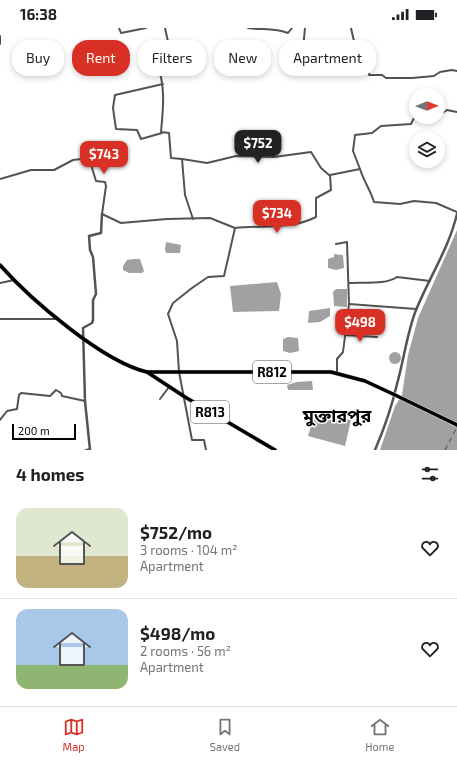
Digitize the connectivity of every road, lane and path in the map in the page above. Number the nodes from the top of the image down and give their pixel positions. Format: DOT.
graph roads {
  1 [pos="119,28"];
  2 [pos="146,28"];
  3 [pos="165,28"];
  4 [pos="248,28"];
  5 [pos="292,28"];
  6 [pos="304,28"];
  7 [pos="351,28"];
  8 [pos="0,36"];
  9 [pos="303,40"];
  10 [pos="0,44"];
  11 [pos="457,71"];
  12 [pos="162,84"];
  13 [pos="445,111"];
  14 [pos="457,112"];
  15 [pos="411,124"];
  16 [pos="162,133"];
  17 [pos="182,159"];
  18 [pos="360,169"];
  19 [pos="330,175"];
  20 [pos="0,179"];
  21 [pos="457,213"];
  22 [pos="102,214"];
  23 [pos="193,219"];
  24 [pos="235,228"];
  25 [pos="336,244"];
  26 [pos="0,265"];
  27 [pos="14,280"];
  28 [pos="430,281"];
  29 [pos="0,283"];
  30 [pos="350,283"];
  31 [pos="349,304"];
  32 [pos="416,309"];
  33 [pos="58,318"];
  34 [pos="0,319"];
  35 [pos="345,334"];
  36 [pos="377,337"];
  37 [pos="84,339"];
  38 [pos="147,372"];
  39 [pos="179,372"];
  40 [pos="338,373"];
  41 [pos="170,387"];
  42 [pos="185,397"];
  43 [pos="160,399"];
  44 [pos="85,401"];
  45 [pos="0,420"];
  46 [pos="457,425"];
  47 [pos="86,450"];
  48 [pos="90,450"];
  49 [pos="206,450"];
  50 [pos="275,450"];
  51 [pos="375,450"];
  1 -- 2 [label="street"];
  3 -- 12 [label="street"];
  4 -- 5 [label="street"];
  6 -- 9 [label="street"];
  7 -- 11 [label="street"];
  8 -- 10 [label="street"];
  12 -- 16 [label="street"];
  12 -- 16 [label="street"];
  13 -- 14 [label="street"];
  15 -- 18 [label="street"];
  16 -- 17 [label="street"];
  17 -- 19 [label="street"];
  17 -- 23 [label="street"];
  18 -- 19 [label="street"];
  18 -- 21 [label="street"];
  19 -- 24 [label="street"];
  20 -- 22 [label="street"];
  21 -- 28 [label="street"];
  22 -- 23 [label="street"];
  22 -- 37 [label="street"];
  23 -- 24 [label="street"];
  24 -- 39 [label="street"];
  25 -- 30 [label="street"];
  26 -- 27 [label="main road, R812"];
  27 -- 29 [label="street"];
  27 -- 33 [label="main road, R812"];
  28 -- 30 [label="street"];
  28 -- 32 [label="street"];
  30 -- 31 [label="street"];
  31 -- 32 [label="street"];
  31 -- 35 [label="street"];
  32 -- 51 [label="street"];
  33 -- 34 [label="street"];
  33 -- 37 [label="main road, R812"];
  35 -- 36 [label="street"];
  35 -- 40 [label="street"];
  37 -- 38 [label="main road, R812"];
  37 -- 44 [label="street"];
  38 -- 39 [label="main road, R812"];
  38 -- 41 [label="main road, R813"];
  39 -- 40 [label="main road, R812"];
  39 -- 42 [label="street"];
  40 -- 46 [label="main road, R812, bridge"];
  41 -- 42 [label="main road, R813"];
  41 -- 43 [label="street"];
  42 -- 49 [label="street"];
  42 -- 50 [label="main road, R813"];
  44 -- 45 [label="street"];
  44 -- 48 [label="street"];
  47 -- 48 [label="street"];
}
